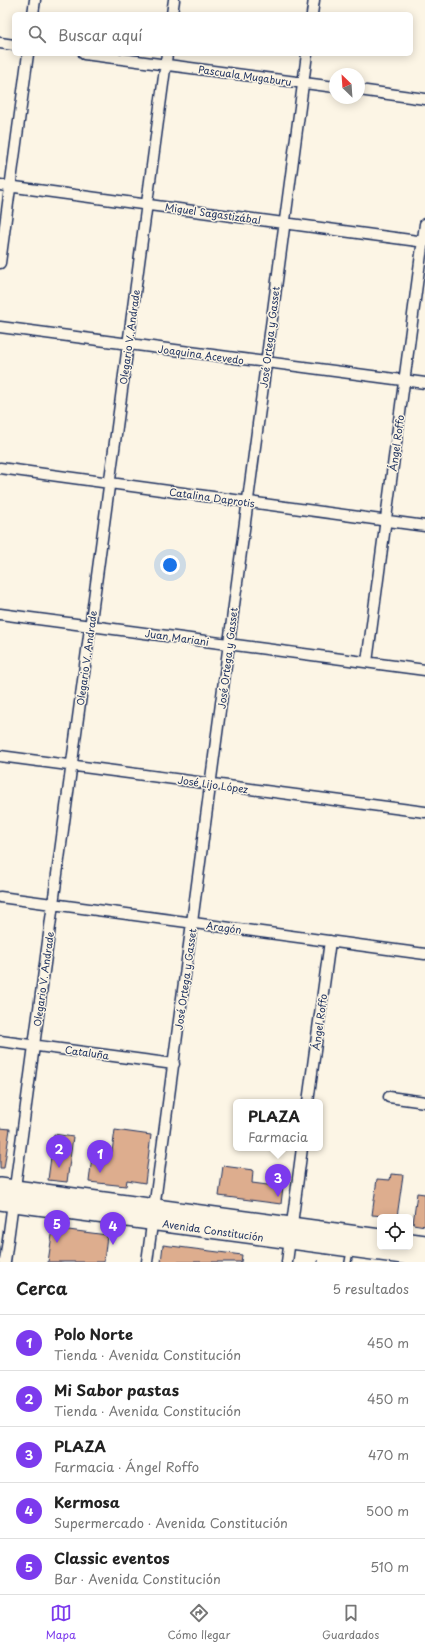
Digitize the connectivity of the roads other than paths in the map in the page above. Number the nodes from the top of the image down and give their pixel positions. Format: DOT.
graph roads {
  1 [pos="35,0"];
  2 [pos="174,0"];
  3 [pos="314,0"];
  4 [pos="33,12"];
  5 [pos="172,12"];
  6 [pos="312,12"];
  7 [pos="0,43"];
  8 [pos="12,45"];
  9 [pos="28,56"];
  10 [pos="99,56"];
  11 [pos="167,56"];
  12 [pos="307,56"];
  13 [pos="166,65"];
  14 [pos="303,83"];
  15 [pos="329,86"];
  16 [pos="365,91"];
  17 [pos="425,99"];
  18 [pos="5,186"];
  19 [pos="147,204"];
  20 [pos="284,223"];
  21 [pos="425,224"];
  22 [pos="424,241"];
  23 [pos="0,264"];
  24 [pos="0,327"];
  25 [pos="128,344"];
  26 [pos="266,362"];
  27 [pos="404,381"];
  28 [pos="425,383"];
  29 [pos="0,468"];
  30 [pos="109,483"];
  31 [pos="248,502"];
  32 [pos="386,520"];
  33 [pos="425,526"];
  34 [pos="0,614"];
  35 [pos="90,626"];
  36 [pos="229,644"];
  37 [pos="367,662"];
  38 [pos="425,670"];
  39 [pos="0,756"];
  40 [pos="72,765"];
  41 [pos="211,784"];
  42 [pos="425,812"];
  43 [pos="0,897"];
  44 [pos="53,904"];
  45 [pos="193,922"];
  46 [pos="330,941"];
  47 [pos="425,954"];
  48 [pos="0,1041"];
  49 [pos="34,1045"];
  50 [pos="174,1064"];
  51 [pos="389,1097"];
  52 [pos="308,1099"];
  53 [pos="425,1102"];
  54 [pos="302,1151"];
  55 [pos="7,1195"];
  56 [pos="154,1215"];
  57 [pos="291,1233"];
  58 [pos="377,1238"];
  59 [pos="413,1242"];
  60 [pos="425,1244"];
  61 [pos="349,1255"];
  62 [pos="425,1258"];
  63 [pos="5,1262"];
  64 [pos="148,1262"];
  65 [pos="287,1262"];
  1 -- 4 [label="street"];
  2 -- 5 [label="street"];
  3 -- 6 [label="street"];
  7 -- 8 [label="street"];
  9 -- 18 [label="street"];
  10 -- 13 [label="street, Pascuala Mugaburu"];
  11 -- 13 [label="street, Olegario V. Andrade"];
  12 -- 14 [label="street, José Ortega y Gasset"];
  13 -- 14 [label="street, Pascuala Mugaburu"];
  13 -- 19 [label="street, Olegario V. Andrade"];
  14 -- 15 [label="street, Pascuala Mugaburu"];
  14 -- 20 [label="street, José Ortega y Gasset"];
  16 -- 17 [label="street"];
  18 -- 19 [label="street, Miguel Sagastizábal"];
  18 -- 23 [label="street"];
  19 -- 20 [label="street, Miguel Sagastizábal"];
  19 -- 25 [label="street, Olegario V. Andrade"];
  20 -- 22 [label="street, Miguel Sagastizábal"];
  20 -- 26 [label="street, José Ortega y Gasset"];
  21 -- 22 [label="street, Ángel Roffo"];
  22 -- 27 [label="street, Ángel Roffo"];
  24 -- 25 [label="street, Joaquina Acevedo"];
  25 -- 26 [label="street, Joaquina Acevedo"];
  25 -- 30 [label="street, Olegario V. Andrade"];
  26 -- 27 [label="street, Joaquina Acevedo"];
  26 -- 31 [label="street, José Ortega y Gasset"];
  27 -- 28 [label="street, Joaquina Acevedo"];
  27 -- 32 [label="street, Ángel Roffo"];
  29 -- 30 [label="street, Catalina Daprotis"];
  30 -- 31 [label="street, Catalina Daprotis"];
  30 -- 35 [label="street, Olegario V. Andrade"];
  31 -- 32 [label="street, Catalina Daprotis"];
  31 -- 36 [label="street, José Ortega y Gasset"];
  32 -- 33 [label="street, Catalina Daprotis"];
  32 -- 37 [label="street, Ángel Roffo"];
  34 -- 35 [label="street, Juan Mariani"];
  35 -- 36 [label="street, Juan Mariani"];
  35 -- 40 [label="street, Olegario V. Andrade"];
  36 -- 37 [label="street, Juan Mariani"];
  36 -- 41 [label="street, José Ortega y Gasset"];
  37 -- 38 [label="street, Juan Mariani"];
  39 -- 40 [label="street, José Lijo López"];
  40 -- 41 [label="street, José Lijo López"];
  40 -- 44 [label="street, Olegario V. Andrade"];
  41 -- 42 [label="street, José Lijo López"];
  41 -- 45 [label="street, José Ortega y Gasset"];
  43 -- 44 [label="street, Aragón"];
  44 -- 45 [label="street, Aragón"];
  44 -- 49 [label="street, Olegario V. Andrade"];
  45 -- 46 [label="street, Aragón"];
  45 -- 50 [label="street, José Ortega y Gasset"];
  46 -- 47 [label="street, Aragón"];
  46 -- 52 [label="street, Ángel Roffo"];
  48 -- 49 [label="street, Cataluña"];
  49 -- 50 [label="street, Cataluña"];
  49 -- 55 [label="street, Olegario V. Andrade"];
  50 -- 56 [label="street, José Ortega y Gasset"];
  51 -- 53 [label="street"];
  54 -- 57 [label="street"];
  55 -- 56 [label="main road, Avenida Constitución"];
  55 -- 63 [label="street, Olegario V. Andrade"];
  56 -- 57 [label="main road, Avenida Constitución"];
  56 -- 64 [label="street, José Ortega y Gasset"];
  57 -- 58 [label="main road, Avenida Constitución"];
  57 -- 61 [label="main road, Avenida Constitución"];
  57 -- 65 [label="street"];
  59 -- 60 [label="main road"];
  61 -- 62 [label="main road, Avenida Constitución"];
}
